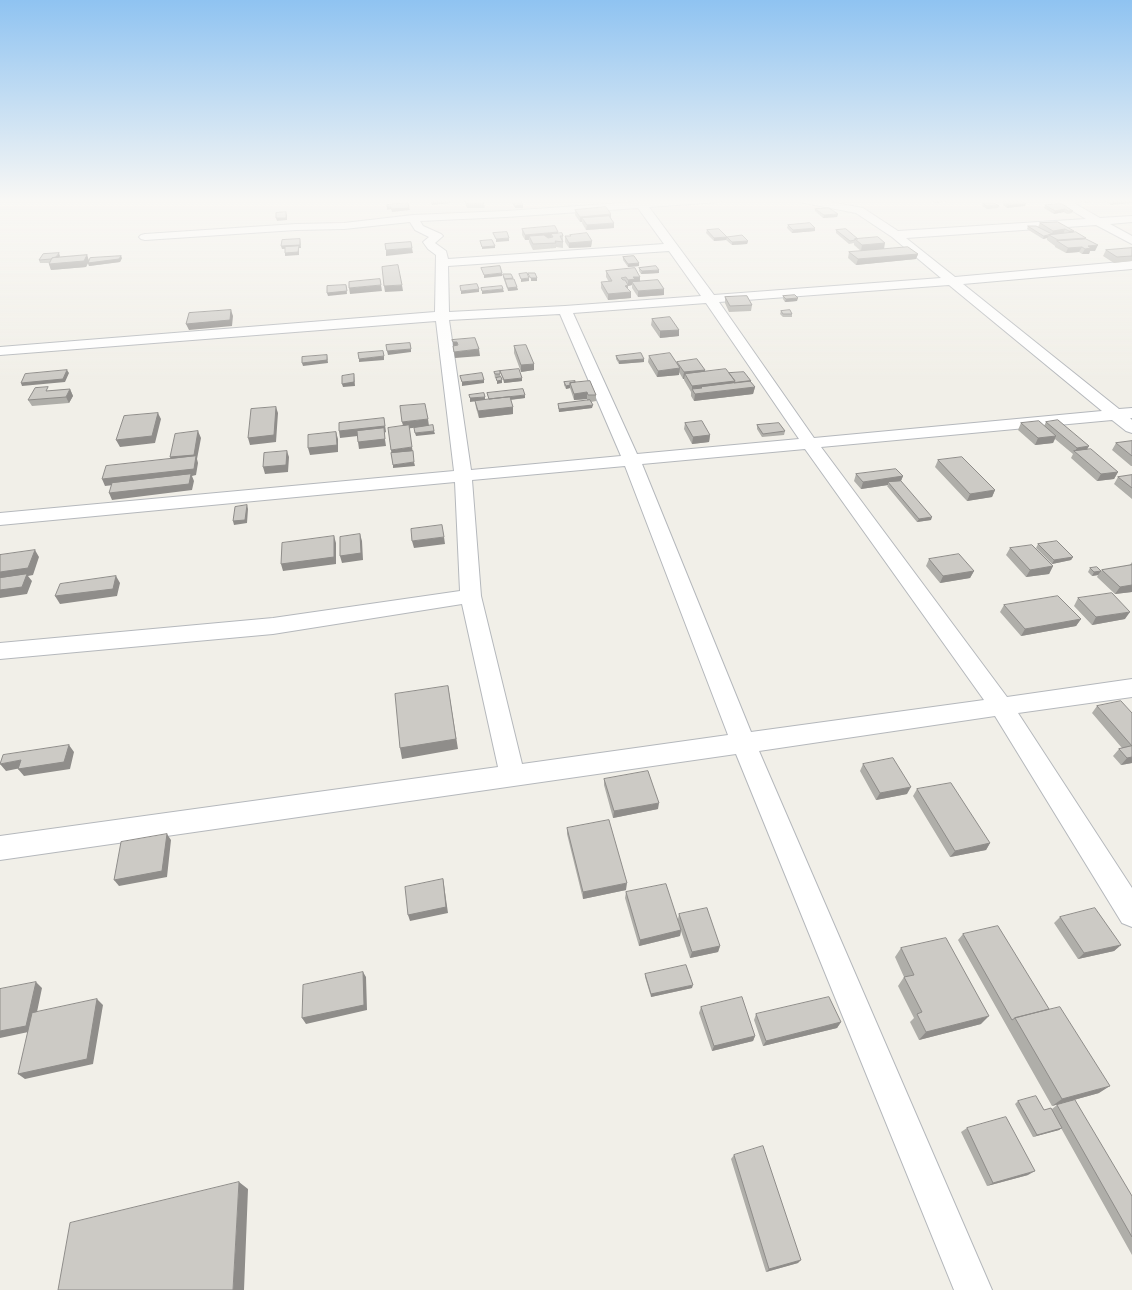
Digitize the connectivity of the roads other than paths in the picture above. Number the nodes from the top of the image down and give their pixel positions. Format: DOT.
graph roads {
  1 [pos="442,259"];
  2 [pos="497,259"];
  3 [pos="681,259"];
  4 [pos="925,259"];
  5 [pos="442,263"];
  6 [pos="1132,265"];
  7 [pos="952,281"];
  8 [pos="710,299"];
  9 [pos="565,310"];
  10 [pos="442,316"];
  11 [pos="0,351"];
  12 [pos="1132,412"];
  13 [pos="1115,414"];
  14 [pos="1132,428"];
  15 [pos="809,442"];
  16 [pos="631,459"];
  17 [pos="463,476"];
  18 [pos="0,520"];
  19 [pos="471,596"];
  20 [pos="0,651"];
  21 [pos="1132,688"];
  22 [pos="1001,706"];
  23 [pos="742,742"];
  24 [pos="512,775"];
  25 [pos="0,848"];
  26 [pos="1132,914"];
  27 [pos="973,1290"];
  1 -- 5 [label="street"];
  2 -- 5 [label="street"];
  3 -- 8 [label="street"];
  4 -- 7 [label="street"];
  5 -- 10 [label="street"];
  6 -- 7 [label="street"];
  7 -- 8 [label="street"];
  7 -- 13 [label="street"];
  8 -- 9 [label="street"];
  8 -- 15 [label="street"];
  9 -- 10 [label="street"];
  9 -- 16 [label="street"];
  10 -- 11 [label="street"];
  10 -- 17 [label="street"];
  12 -- 13 [label="street"];
  13 -- 14 [label="street"];
  13 -- 15 [label="street"];
  15 -- 16 [label="street"];
  15 -- 22 [label="street"];
  16 -- 17 [label="street"];
  16 -- 23 [label="street"];
  17 -- 18 [label="street"];
  17 -- 19 [label="street"];
  19 -- 20 [label="street"];
  19 -- 24 [label="street"];
  21 -- 22 [label="street"];
  22 -- 23 [label="street"];
  22 -- 26 [label="street"];
  23 -- 24 [label="street"];
  23 -- 27 [label="street"];
  24 -- 25 [label="street"];
}
